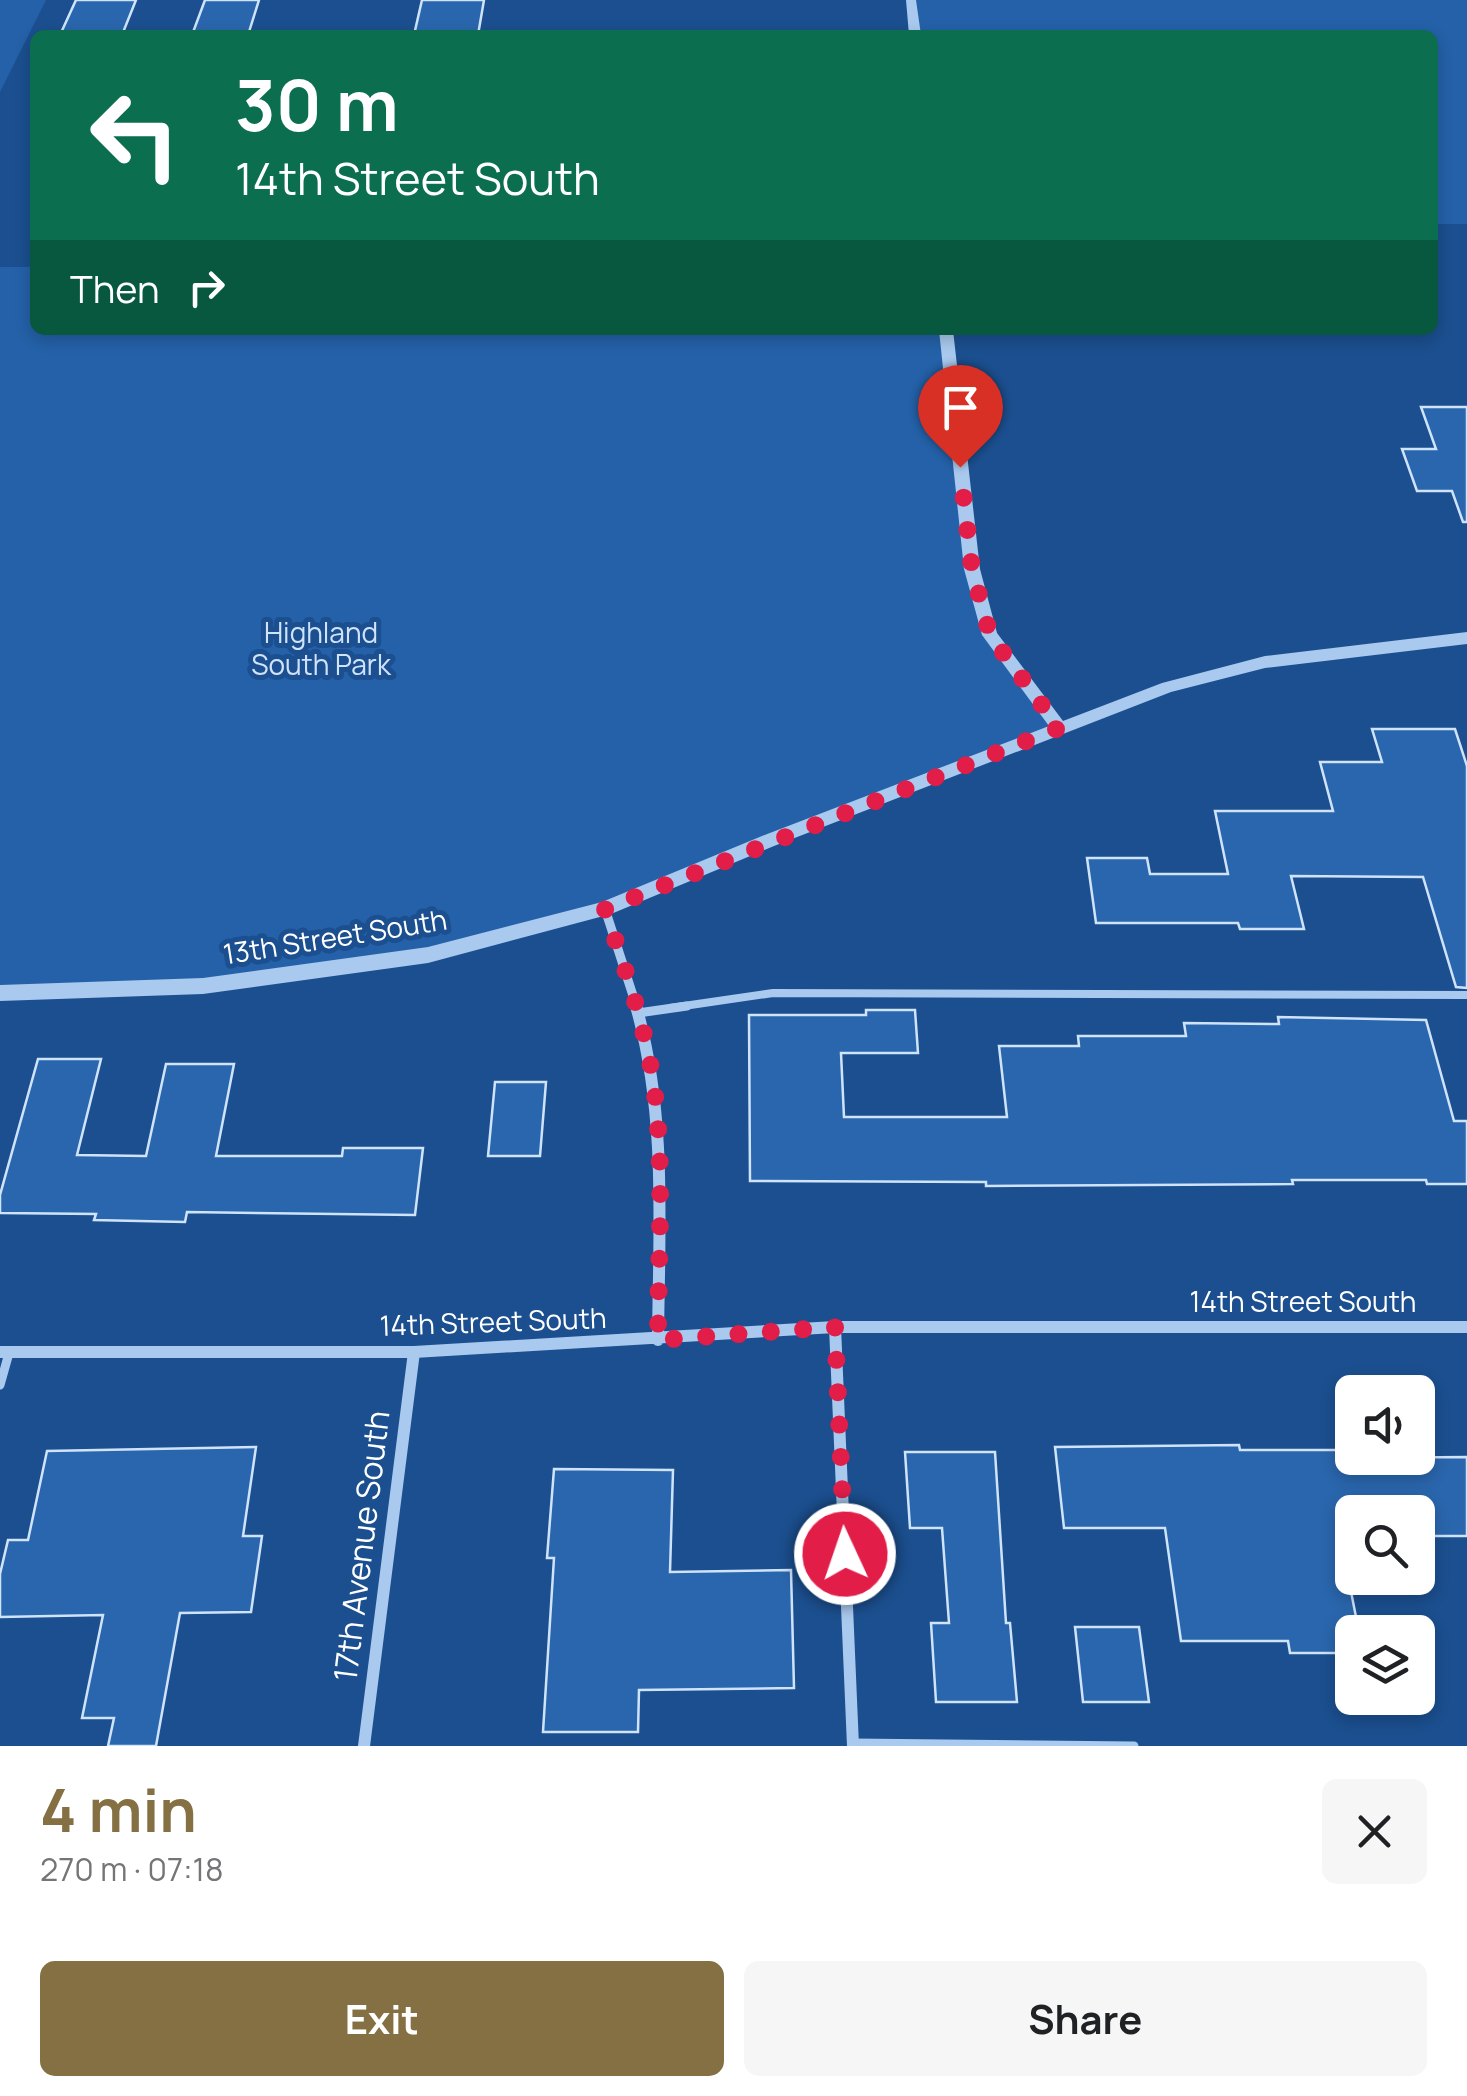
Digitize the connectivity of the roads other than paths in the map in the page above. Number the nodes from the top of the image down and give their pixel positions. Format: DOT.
graph roads {
  1 [pos="911,0"];
  2 [pos="914,30"];
  3 [pos="947,335"];
  4 [pos="1467,638"];
  5 [pos="1059,728"];
  6 [pos="605,909"];
  7 [pos="0,993"];
  8 [pos="1467,995"];
  9 [pos="638,1013"];
  10 [pos="835,1327"];
  11 [pos="1467,1327"];
  12 [pos="658,1340"];
  13 [pos="4,1352"];
  14 [pos="414,1352"];
  15 [pos="0,1385"];
  16 [pos="853,1745"];
  17 [pos="364,1746"];
  18 [pos="1134,1746"];
  1 -- 2 [label="street"];
  3 -- 5 [label="street"];
  4 -- 5 [label="street, 13th Street South"];
  5 -- 6 [label="street, 13th Street South"];
  6 -- 7 [label="street, 13th Street South"];
  6 -- 9 [label="street"];
  8 -- 9 [label="lane"];
  9 -- 12 [label="street"];
  10 -- 11 [label="street, 14th Street South"];
  10 -- 12 [label="street, 14th Street South"];
  10 -- 16 [label="street"];
  12 -- 14 [label="street, 14th Street South"];
  13 -- 14 [label="street, 14th Street South"];
  13 -- 15 [label="lane"];
  14 -- 17 [label="street, 17th Avenue South"];
  16 -- 18 [label="lane"];
}
